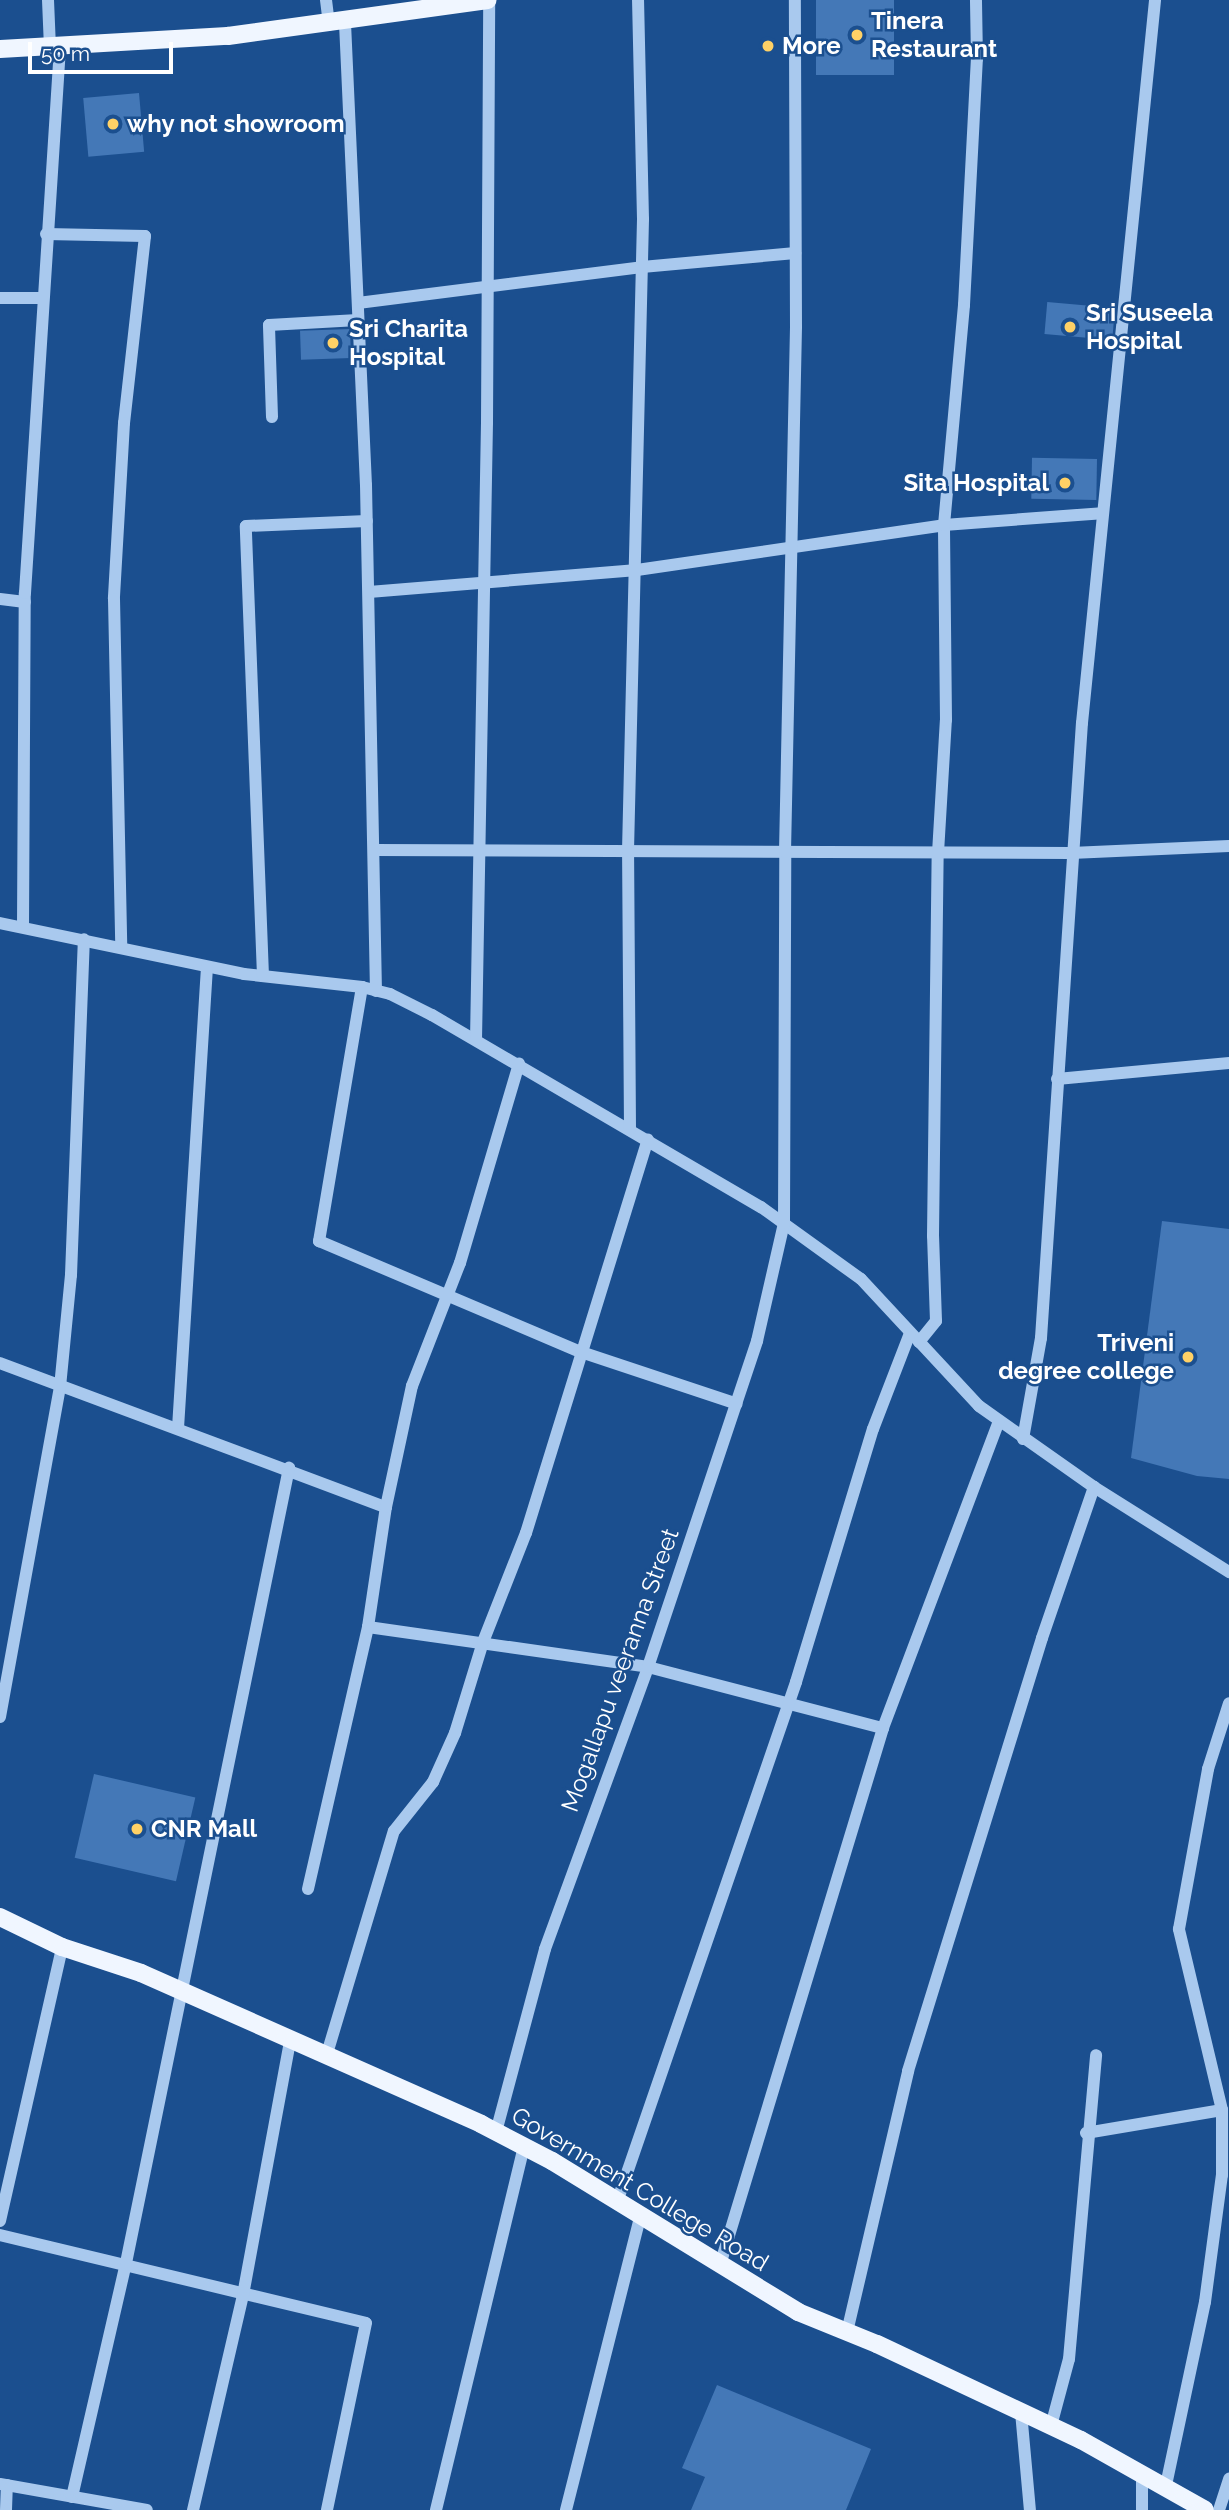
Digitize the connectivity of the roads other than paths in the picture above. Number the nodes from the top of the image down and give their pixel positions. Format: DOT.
graph roads {
  1 [pos="48,0"];
  2 [pos="326,0"];
  3 [pos="489,0"];
  4 [pos="638,0"];
  5 [pos="794,0"];
  6 [pos="976,0"];
  7 [pos="1155,0"];
  8 [pos="468,2"];
  9 [pos="337,24"];
  10 [pos="55,47"];
  11 [pos="0,49"];
  12 [pos="46,234"];
  13 [pos="795,253"];
  14 [pos="642,267"];
  15 [pos="487,288"];
  16 [pos="0,298"];
  17 [pos="42,298"];
  18 [pos="358,303"];
  19 [pos="358,320"];
  20 [pos="272,417"];
  21 [pos="1102,513"];
  22 [pos="367,521"];
  23 [pos="944,525"];
  24 [pos="793,547"];
  25 [pos="637,570"];
  26 [pos="482,583"];
  27 [pos="369,592"];
  28 [pos="0,599"];
  29 [pos="25,602"];
  30 [pos="1229,846"];
  31 [pos="374,850"];
  32 [pos="478,851"];
  33 [pos="628,851"];
  34 [pos="785,852"];
  35 [pos="939,853"];
  36 [pos="1071,853"];
  37 [pos="0,923"];
  38 [pos="23,927"];
  39 [pos="84,939"];
  40 [pos="121,947"];
  41 [pos="207,967"];
  42 [pos="263,976"];
  43 [pos="362,987"];
  44 [pos="376,991"];
  45 [pos="476,1040"];
  46 [pos="1229,1063"];
  47 [pos="519,1064"];
  48 [pos="1057,1079"];
  49 [pos="630,1129"];
  50 [pos="648,1140"];
  51 [pos="784,1223"];
  52 [pos="447,1295"];
  53 [pos="915,1338"];
  54 [pos="581,1352"];
  55 [pos="0,1363"];
  56 [pos="60,1387"];
  57 [pos="737,1404"];
  58 [pos="999,1421"];
  59 [pos="178,1428"];
  60 [pos="1023,1438"];
  61 [pos="289,1468"];
  62 [pos="1094,1487"];
  63 [pos="386,1507"];
  64 [pos="1229,1572"];
  65 [pos="369,1628"];
  66 [pos="483,1642"];
  67 [pos="648,1667"];
  68 [pos="1229,1703"];
  69 [pos="789,1704"];
  70 [pos="0,1717"];
  71 [pos="883,1728"];
  72 [pos="308,1889"];
  73 [pos="0,1917"];
  74 [pos="62,1947"];
  75 [pos="180,1991"];
  76 [pos="290,2041"];
  77 [pos="326,2056"];
  78 [pos="1096,2056"];
  79 [pos="1222,2110"];
  80 [pos="496,2132"];
  81 [pos="1086,2133"];
  82 [pos="524,2147"];
  83 [pos="617,2202"];
  84 [pos="640,2217"];
  85 [pos="0,2221"];
  86 [pos="0,2235"];
  87 [pos="126,2263"];
  88 [pos="720,2265"];
  89 [pos="243,2295"];
  90 [pos="847,2332"];
  91 [pos="1021,2412"];
  92 [pos="1051,2426"];
  93 [pos="1142,2476"];
  94 [pos="1229,2479"];
  95 [pos="4,2484"];
  96 [pos="1165,2490"];
  97 [pos="72,2497"];
  98 [pos="6,2510"];
  99 [pos="147,2510"];
  100 [pos="193,2510"];
  101 [pos="327,2510"];
  102 [pos="436,2510"];
  103 [pos="566,2510"];
  104 [pos="1030,2510"];
  105 [pos="1142,2510"];
  106 [pos="1205,2510"];
  107 [pos="1219,2510"];
  1 -- 10 [label="street"];
  2 -- 9 [label="street"];
  3 -- 8 [label="main road"];
  3 -- 15 [label="street"];
  4 -- 14 [label="street"];
  5 -- 13 [label="street, Mogallapu veeranna Street"];
  6 -- 23 [label="street"];
  7 -- 21 [label="street"];
  8 -- 9 [label="main road"];
  9 -- 10 [label="main road"];
  9 -- 18 [label="street"];
  10 -- 11 [label="main road"];
  10 -- 12 [label="street"];
  12 -- 17 [label="street"];
  12 -- 40 [label="street"];
  13 -- 14 [label="street"];
  13 -- 24 [label="street, Mogallapu veeranna Street"];
  14 -- 15 [label="street"];
  14 -- 25 [label="street"];
  15 -- 18 [label="street"];
  15 -- 26 [label="street"];
  16 -- 17 [label="street"];
  17 -- 29 [label="street"];
  18 -- 19 [label="street"];
  19 -- 20 [label="street"];
  19 -- 22 [label="street"];
  21 -- 23 [label="street"];
  21 -- 36 [label="street"];
  22 -- 27 [label="street"];
  22 -- 42 [label="street"];
  23 -- 24 [label="street"];
  23 -- 35 [label="street"];
  24 -- 25 [label="street"];
  24 -- 34 [label="street, Mogallapu veeranna Street"];
  25 -- 26 [label="street"];
  25 -- 33 [label="street"];
  26 -- 27 [label="street"];
  26 -- 32 [label="street"];
  27 -- 31 [label="street"];
  28 -- 29 [label="street"];
  29 -- 38 [label="street"];
  30 -- 36 [label="street"];
  31 -- 32 [label="street"];
  31 -- 44 [label="street"];
  32 -- 33 [label="street"];
  32 -- 45 [label="street"];
  33 -- 34 [label="street"];
  33 -- 49 [label="street"];
  34 -- 35 [label="street"];
  34 -- 51 [label="street, Mogallapu veeranna Street"];
  35 -- 36 [label="street"];
  35 -- 53 [label="street"];
  36 -- 48 [label="street"];
  37 -- 38 [label="street"];
  38 -- 39 [label="street"];
  39 -- 40 [label="street"];
  39 -- 56 [label="street"];
  40 -- 41 [label="street"];
  41 -- 42 [label="street"];
  41 -- 59 [label="street"];
  42 -- 43 [label="street"];
  43 -- 44 [label="street"];
  43 -- 52 [label="street"];
  44 -- 45 [label="street"];
  45 -- 47 [label="street"];
  46 -- 48 [label="street"];
  47 -- 49 [label="street"];
  47 -- 52 [label="street"];
  48 -- 60 [label="street"];
  49 -- 50 [label="street"];
  50 -- 51 [label="street"];
  50 -- 54 [label="street"];
  51 -- 53 [label="street"];
  51 -- 57 [label="street, Mogallapu veeranna Street"];
  52 -- 54 [label="street"];
  52 -- 63 [label="street"];
  53 -- 58 [label="street"];
  53 -- 69 [label="street"];
  54 -- 57 [label="street"];
  54 -- 66 [label="street"];
  55 -- 56 [label="street"];
  56 -- 59 [label="street"];
  56 -- 70 [label="street"];
  57 -- 67 [label="street, Mogallapu veeranna Street"];
  58 -- 60 [label="street"];
  58 -- 71 [label="street"];
  59 -- 61 [label="street"];
  60 -- 62 [label="street"];
  61 -- 63 [label="street"];
  61 -- 75 [label="street"];
  62 -- 64 [label="street"];
  62 -- 90 [label="street"];
  63 -- 65 [label="street"];
  65 -- 66 [label="street"];
  65 -- 72 [label="street"];
  66 -- 67 [label="street"];
  66 -- 77 [label="street"];
  67 -- 69 [label="street"];
  67 -- 80 [label="street, Mogallapu veeranna Street"];
  68 -- 79 [label="street"];
  69 -- 71 [label="street"];
  69 -- 83 [label="street"];
  71 -- 88 [label="street"];
  73 -- 74 [label="main road, Government College Road"];
  74 -- 75 [label="main road, Government College Road"];
  74 -- 85 [label="street"];
  75 -- 76 [label="main road, Government College Road"];
  75 -- 87 [label="street"];
  76 -- 77 [label="main road, Government College Road"];
  76 -- 89 [label="street"];
  77 -- 80 [label="main road, Government College Road"];
  78 -- 81 [label="street"];
  79 -- 81 [label="street"];
  79 -- 96 [label="street"];
  80 -- 82 [label="main road, Government College Road"];
  81 -- 92 [label="street"];
  82 -- 83 [label="main road, Government College Road"];
  82 -- 102 [label="street"];
  83 -- 84 [label="main road, Government College Road"];
  84 -- 88 [label="main road, Government College Road"];
  84 -- 103 [label="street"];
  86 -- 87 [label="street"];
  87 -- 89 [label="street"];
  87 -- 97 [label="street"];
  88 -- 90 [label="main road, Government College Road"];
  89 -- 100 [label="street"];
  89 -- 101 [label="street"];
  90 -- 91 [label="main road, Government College Road"];
  91 -- 92 [label="main road, Government College Road"];
  91 -- 104 [label="street"];
  92 -- 93 [label="main road, Government College Road"];
  93 -- 96 [label="main road, Government College Road"];
  93 -- 105 [label="street"];
  94 -- 107 [label="street"];
  95 -- 97 [label="street"];
  95 -- 98 [label="street"];
  96 -- 106 [label="main road, Government College Road"];
  97 -- 99 [label="street"];
}
